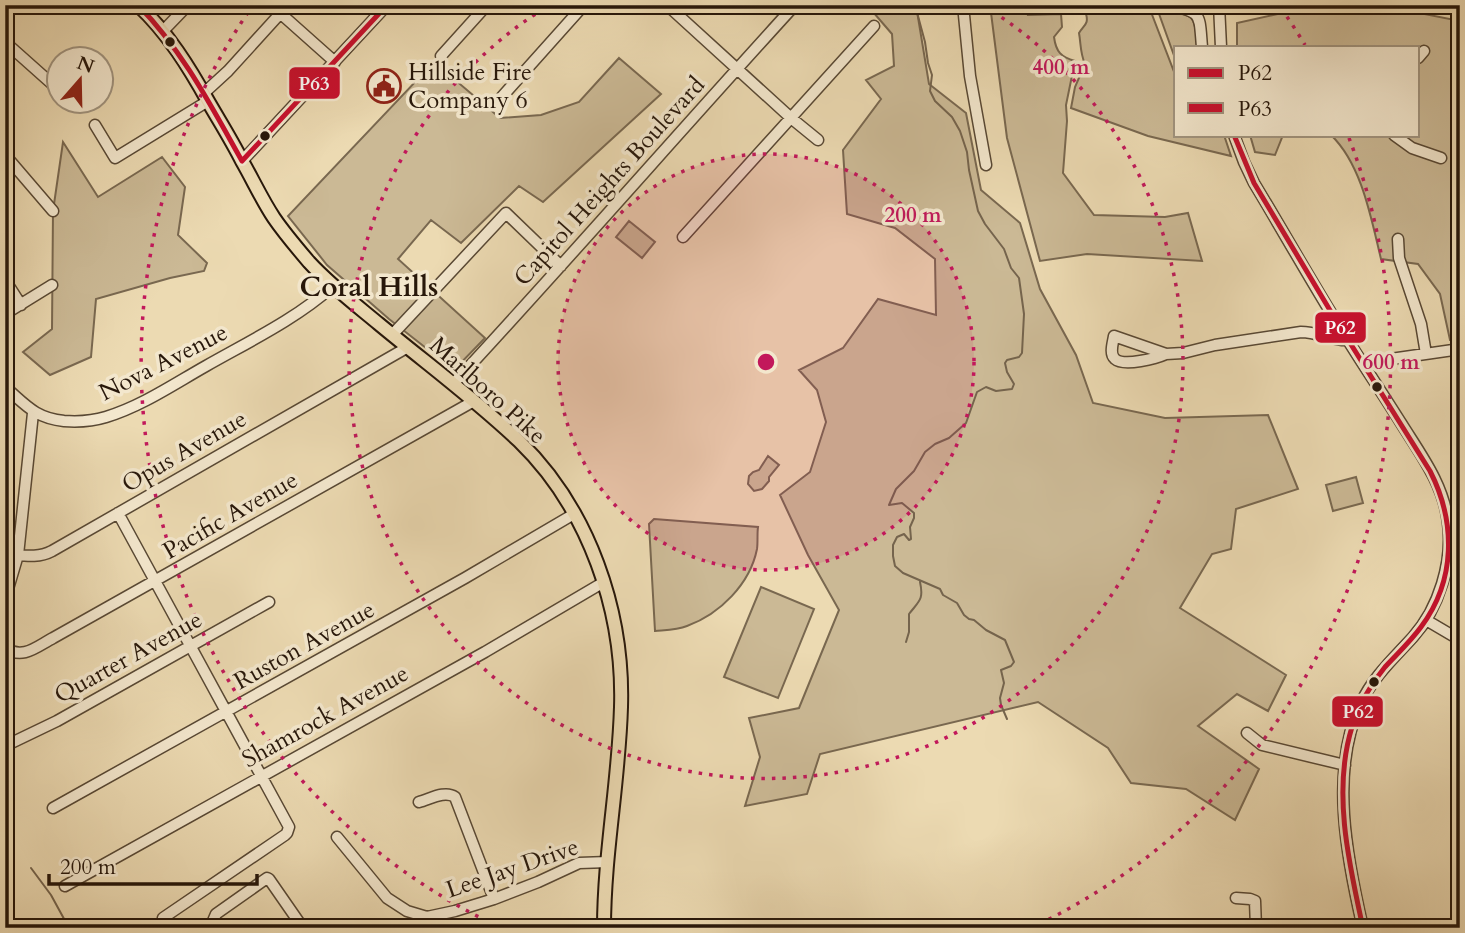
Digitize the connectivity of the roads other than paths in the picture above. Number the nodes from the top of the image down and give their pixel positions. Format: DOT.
graph roads {
  1 [pos="138,5"];
  2 [pos="188,5"];
  3 [pos="271,5"];
  4 [pos="288,5"];
  5 [pos="387,5"];
  6 [pos="487,5"];
  7 [pos="584,5"];
  8 [pos="667,5"];
  9 [pos="795,5"];
  10 [pos="963,5"];
  11 [pos="1168,5"];
  12 [pos="1219,5"];
  13 [pos="281,14"];
  14 [pos="874,26"];
  15 [pos="163,31"];
  16 [pos="5,42"];
  17 [pos="1202,46"];
  18 [pos="1221,46"];
  19 [pos="441,56"];
  20 [pos="335,62"];
  21 [pos="736,70"];
  22 [pos="46,79"];
  23 [pos="206,97"];
  24 [pos="499,100"];
  25 [pos="791,118"];
  26 [pos="95,125"];
  27 [pos="1234,136"];
  28 [pos="1395,136"];
  29 [pos="818,140"];
  30 [pos="5,155"];
  31 [pos="1441,158"];
  32 [pos="242,161"];
  33 [pos="986,165"];
  34 [pos="53,211"];
  35 [pos="683,237"];
  36 [pos="1398,239"];
  37 [pos="561,266"];
  38 [pos="5,281"];
  39 [pos="52,285"];
  40 [pos="333,286"];
  41 [pos="21,305"];
  42 [pos="5,314"];
  43 [pos="392,335"];
  44 [pos="1348,340"];
  45 [pos="408,347"];
  46 [pos="1460,349"];
  47 [pos="1167,354"];
  48 [pos="1426,354"];
  49 [pos="1363,363"];
  50 [pos="453,384"];
  51 [pos="5,387"];
  52 [pos="474,401"];
  53 [pos="33,412"];
  54 [pos="118,513"];
  55 [pos="574,514"];
  56 [pos="5,554"];
  57 [pos="18,555"];
  58 [pos="155,582"];
  59 [pos="604,582"];
  60 [pos="5,599"];
  61 [pos="269,602"];
  62 [pos="1426,620"];
  63 [pos="1460,640"];
  64 [pos="190,647"];
  65 [pos="5,648"];
  66 [pos="226,712"];
  67 [pos="1247,733"];
  68 [pos="5,746"];
  69 [pos="1345,765"];
  70 [pos="261,776"];
  71 [pos="419,803"];
  72 [pos="53,808"];
  73 [pos="337,837"];
  74 [pos="608,862"];
  75 [pos="65,886"];
  76 [pos="1236,898"];
  77 [pos="494,899"];
  78 [pos="163,918"];
  79 [pos="215,928"];
  80 [pos="303,928"];
  81 [pos="604,928"];
  82 [pos="1256,928"];
  83 [pos="1363,928"];
  1 -- 15 [label="main road, Marlboro Pike"];
  2 -- 15 [label="street"];
  3 -- 13 [label="street"];
  4 -- 13 [label="street"];
  5 -- 20 [label="street"];
  6 -- 19 [label="street"];
  7 -- 24 [label="street"];
  8 -- 21 [label="street"];
  9 -- 21 [label="street, Capitol Heights Boulevard"];
  10 -- 33 [label="street"];
  11 -- 17 [label="street"];
  12 -- 18 [label="street"];
  13 -- 20 [label="street"];
  13 -- 23 [label="street"];
  14 -- 25 [label="street"];
  15 -- 23 [label="main road, Marlboro Pike"];
  16 -- 22 [label="street"];
  20 -- 32 [label="street"];
  21 -- 25 [label="street"];
  21 -- 37 [label="street, Capitol Heights Boulevard"];
  23 -- 26 [label="street"];
  23 -- 32 [label="main road, Marlboro Pike"];
  25 -- 29 [label="street"];
  25 -- 35 [label="street"];
  27 -- 44 [label="street"];
  28 -- 31 [label="street"];
  30 -- 34 [label="street"];
  32 -- 40 [label="main road, Marlboro Pike"];
  36 -- 48 [label="street"];
  37 -- 43 [label="street"];
  37 -- 50 [label="street, Capitol Heights Boulevard"];
  38 -- 41 [label="street"];
  39 -- 41 [label="street"];
  40 -- 43 [label="main road, Marlboro Pike"];
  40 -- 53 [label="street, Nova Avenue"];
  41 -- 42 [label="street"];
  43 -- 45 [label="main road, Marlboro Pike"];
  44 -- 47 [label="street"];
  44 -- 49 [label="street"];
  45 -- 50 [label="main road, Marlboro Pike"];
  45 -- 54 [label="street, Opus Avenue"];
  46 -- 48 [label="street"];
  47 -- 47 [label="street"];
  48 -- 49 [label="street"];
  49 -- 62 [label="street"];
  50 -- 52 [label="main road, Marlboro Pike"];
  51 -- 53 [label="street, Nova Avenue"];
  52 -- 55 [label="main road, Marlboro Pike"];
  52 -- 58 [label="street, Pacific Avenue"];
  53 -- 57 [label="street"];
  54 -- 57 [label="street, Opus Avenue"];
  54 -- 58 [label="street"];
  55 -- 59 [label="main road, Marlboro Pike"];
  55 -- 66 [label="street, Ruston Avenue"];
  56 -- 57 [label="street, Opus Avenue"];
  57 -- 60 [label="street"];
  58 -- 64 [label="street"];
  58 -- 65 [label="street, Pacific Avenue"];
  59 -- 70 [label="street, Shamrock Avenue"];
  59 -- 74 [label="main road, Marlboro Pike"];
  61 -- 64 [label="street, Quarter Avenue"];
  62 -- 63 [label="street"];
  62 -- 69 [label="street"];
  64 -- 66 [label="street"];
  64 -- 68 [label="street, Quarter Avenue"];
  66 -- 70 [label="street"];
  66 -- 72 [label="street, Ruston Avenue"];
  67 -- 69 [label="street"];
  69 -- 83 [label="street"];
  70 -- 75 [label="street, Shamrock Avenue"];
  70 -- 78 [label="street"];
  71 -- 77 [label="street"];
  73 -- 77 [label="street, Lee Jay Drive"];
  74 -- 77 [label="street, Lee Jay Drive"];
  74 -- 81 [label="main road, Marlboro Pike"];
  76 -- 82 [label="street"];
  79 -- 80 [label="street"];
}
